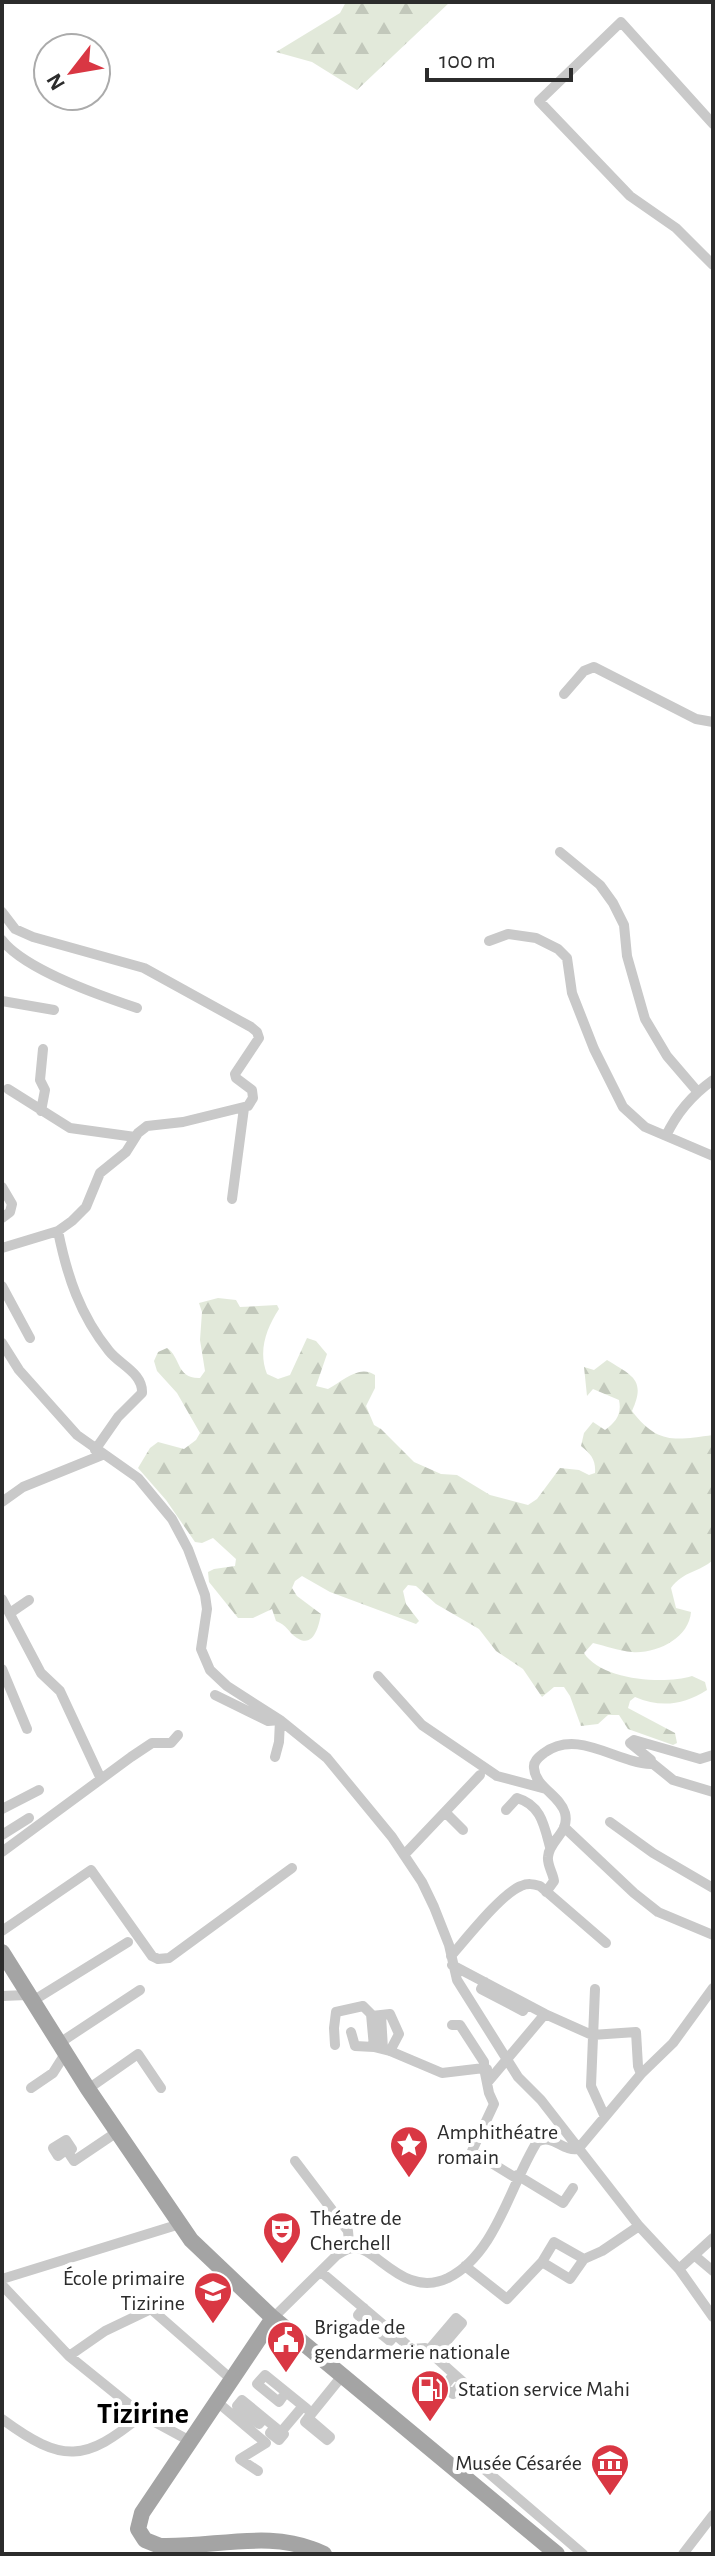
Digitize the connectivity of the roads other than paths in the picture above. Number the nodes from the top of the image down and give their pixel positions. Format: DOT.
graph roads {
  1 [pos="713,124"];
  2 [pos="713,265"];
  3 [pos="564,694"];
  4 [pos="713,722"];
  5 [pos="560,852"];
  6 [pos="2,912"];
  7 [pos="2,940"];
  8 [pos="489,941"];
  9 [pos="2,1001"];
  10 [pos="137,1008"];
  11 [pos="54,1010"];
  12 [pos="43,1049"];
  13 [pos="713,1080"];
  14 [pos="8,1089"];
  15 [pos="697,1091"];
  16 [pos="244,1108"];
  17 [pos="41,1111"];
  18 [pos="666,1136"];
  19 [pos="135,1137"];
  20 [pos="713,1156"];
  21 [pos="2,1187"];
  22 [pos="232,1199"];
  23 [pos="2,1218"];
  24 [pos="58,1231"];
  25 [pos="2,1248"];
  26 [pos="2,1286"];
  27 [pos="30,1338"];
  28 [pos="2,1343"];
  29 [pos="98,1453"];
  30 [pos="2,1502"];
  31 [pos="2,1599"];
  32 [pos="29,1600"];
  33 [pos="10,1613"];
  34 [pos="2,1669"];
  35 [pos="378,1676"];
  36 [pos="215,1695"];
  37 [pos="280,1720"];
  38 [pos="27,1729"];
  39 [pos="178,1735"];
  40 [pos="713,1755"];
  41 [pos="275,1757"];
  42 [pos="652,1763"];
  43 [pos="480,1775"];
  44 [pos="101,1779"];
  45 [pos="546,1789"];
  46 [pos="39,1790"];
  47 [pos="713,1792"];
  48 [pos="2,1809"];
  49 [pos="506,1810"];
  50 [pos="445,1812"];
  51 [pos="29,1818"];
  52 [pos="610,1822"];
  53 [pos="564,1827"];
  54 [pos="463,1830"];
  55 [pos="2,1835"];
  56 [pos="550,1847"];
  57 [pos="2,1852"];
  58 [pos="404,1855"];
  59 [pos="292,1868"];
  60 [pos="713,1888"];
  61 [pos="546,1892"];
  62 [pos="2,1931"];
  63 [pos="713,1935"];
  64 [pos="128,1942"];
  65 [pos="606,1943"];
  66 [pos="2,1952"];
  67 [pos="451,1960"];
  68 [pos="713,1988"];
  69 [pos="595,1989"];
  70 [pos="140,1990"];
  71 [pos="2,1996"];
  72 [pos="29,1998"];
  73 [pos="545,2014"];
  74 [pos="376,2015"];
  75 [pos="452,2025"];
  76 [pos="351,2032"];
  77 [pos="592,2035"];
  78 [pos="335,2045"];
  79 [pos="62,2049"];
  80 [pos="382,2049"];
  81 [pos="506,2059"];
  82 [pos="484,2068"];
  83 [pos="498,2069"];
  84 [pos="641,2074"];
  85 [pos="518,2077"];
  86 [pos="487,2083"];
  87 [pos="31,2088"];
  88 [pos="161,2088"];
  89 [pos="88,2089"];
  90 [pos="605,2117"];
  91 [pos="117,2132"];
  92 [pos="578,2149"];
  93 [pos="68,2152"];
  94 [pos="295,2161"];
  95 [pos="517,2176"];
  96 [pos="573,2188"];
  97 [pos="180,2224"];
  98 [pos="639,2226"];
  99 [pos="348,2231"];
  100 [pos="713,2238"];
  101 [pos="363,2251"];
  102 [pos="337,2255"];
  103 [pos="694,2255"];
  104 [pos="584,2259"];
  105 [pos="542,2262"];
  106 [pos="465,2266"];
  107 [pos="679,2269"];
  108 [pos="713,2271"];
  109 [pos="321,2272"];
  110 [pos="2,2279"];
  111 [pos="2,2285"];
  112 [pos="713,2317"];
  113 [pos="273,2318"];
  114 [pos="69,2356"];
  115 [pos="454,2374"];
  116 [pos="342,2376"];
  117 [pos="231,2379"];
  118 [pos="286,2392"];
  119 [pos="216,2401"];
  120 [pos="307,2412"];
  121 [pos="142,2415"];
  122 [pos="264,2418"];
  123 [pos="2,2419"];
  124 [pos="190,2441"];
  125 [pos="258,2471"];
  126 [pos="457,2473"];
  127 [pos="713,2515"];
  128 [pos="324,2554"];
  129 [pos="557,2554"];
  130 [pos="583,2554"];
  131 [pos="683,2554"];
  1 -- 2 [label="street"];
  3 -- 4 [label="street"];
  5 -- 15 [label="street"];
  6 -- 16 [label="street"];
  7 -- 10 [label="street"];
  8 -- 18 [label="street"];
  9 -- 11 [label="street"];
  12 -- 17 [label="street"];
  13 -- 15 [label="street"];
  14 -- 17 [label="street"];
  15 -- 18 [label="street"];
  16 -- 19 [label="street"];
  16 -- 22 [label="street"];
  17 -- 19 [label="street"];
  18 -- 20 [label="street"];
  19 -- 24 [label="street"];
  21 -- 23 [label="street"];
  24 -- 25 [label="street"];
  24 -- 29 [label="street"];
  26 -- 27 [label="street"];
  28 -- 29 [label="street"];
  29 -- 30 [label="street"];
  29 -- 37 [label="street"];
  31 -- 33 [label="street"];
  32 -- 33 [label="street"];
  33 -- 44 [label="street"];
  34 -- 38 [label="street"];
  35 -- 45 [label="street"];
  36 -- 37 [label="street"];
  37 -- 41 [label="street"];
  37 -- 58 [label="street"];
  39 -- 44 [label="street"];
  40 -- 42 [label="street"];
  42 -- 45 [label="street"];
  42 -- 47 [label="street"];
  43 -- 50 [label="street"];
  44 -- 57 [label="street"];
  45 -- 53 [label="street"];
  46 -- 48 [label="street"];
  49 -- 56 [label="street"];
  50 -- 54 [label="street"];
  50 -- 58 [label="street"];
  51 -- 55 [label="street"];
  52 -- 60 [label="street"];
  53 -- 56 [label="street"];
  53 -- 63 [label="street"];
  56 -- 61 [label="street"];
  58 -- 67 [label="street"];
  59 -- 62 [label="street"];
  61 -- 65 [label="street"];
  61 -- 67 [label="street"];
  64 -- 72 [label="street"];
  66 -- 72 [label="main road"];
  67 -- 73 [label="street"];
  67 -- 81 [label="street"];
  68 -- 84 [label="street"];
  69 -- 77 [label="street"];
  70 -- 79 [label="street"];
  71 -- 72 [label="street"];
  72 -- 79 [label="main road"];
  73 -- 77 [label="street"];
  73 -- 81 [label="street"];
  74 -- 78 [label="street"];
  74 -- 80 [label="street"];
  74 -- 80 [label="street"];
  75 -- 82 [label="street"];
  76 -- 80 [label="street"];
  77 -- 84 [label="street"];
  77 -- 90 [label="street"];
  79 -- 87 [label="street"];
  79 -- 89 [label="main road"];
  80 -- 82 [label="street"];
  81 -- 83 [label="street"];
  81 -- 85 [label="street"];
  82 -- 83 [label="street"];
  82 -- 86 [label="street"];
  83 -- 85 [label="street"];
  83 -- 86 [label="street"];
  84 -- 90 [label="street"];
  85 -- 92 [label="street"];
  86 -- 95 [label="street"];
  88 -- 89 [label="street"];
  89 -- 91 [label="main road"];
  90 -- 92 [label="street"];
  91 -- 93 [label="street"];
  91 -- 97 [label="main road"];
  92 -- 95 [label="street"];
  92 -- 98 [label="street"];
  94 -- 99 [label="street"];
  95 -- 96 [label="street"];
  95 -- 106 [label="street"];
  97 -- 110 [label="street"];
  97 -- 113 [label="main road"];
  98 -- 104 [label="street"];
  98 -- 107 [label="street"];
  99 -- 101 [label="street"];
  99 -- 102 [label="street"];
  100 -- 103 [label="street"];
  101 -- 102 [label="street"];
  101 -- 106 [label="street"];
  102 -- 109 [label="street"];
  103 -- 107 [label="street"];
  103 -- 108 [label="street"];
  104 -- 105 [label="street"];
  104 -- 105 [label="street"];
  105 -- 106 [label="street"];
  107 -- 112 [label="street"];
  109 -- 113 [label="street"];
  109 -- 115 [label="street"];
  111 -- 114 [label="street"];
  113 -- 116 [label="main road"];
  113 -- 117 [label="main road"];
  114 -- 117 [label="street"];
  114 -- 121 [label="street"];
  116 -- 120 [label="street"];
  116 -- 126 [label="main road"];
  117 -- 119 [label="main road"];
  118 -- 120 [label="street"];
  119 -- 124 [label="main road"];
  119 -- 125 [label="street"];
  120 -- 122 [label="street"];
  121 -- 123 [label="street"];
  121 -- 124 [label="street"];
  124 -- 128 [label="main road"];
  126 -- 129 [label="main road"];
  126 -- 130 [label="street"];
  127 -- 131 [label="street"];
}
